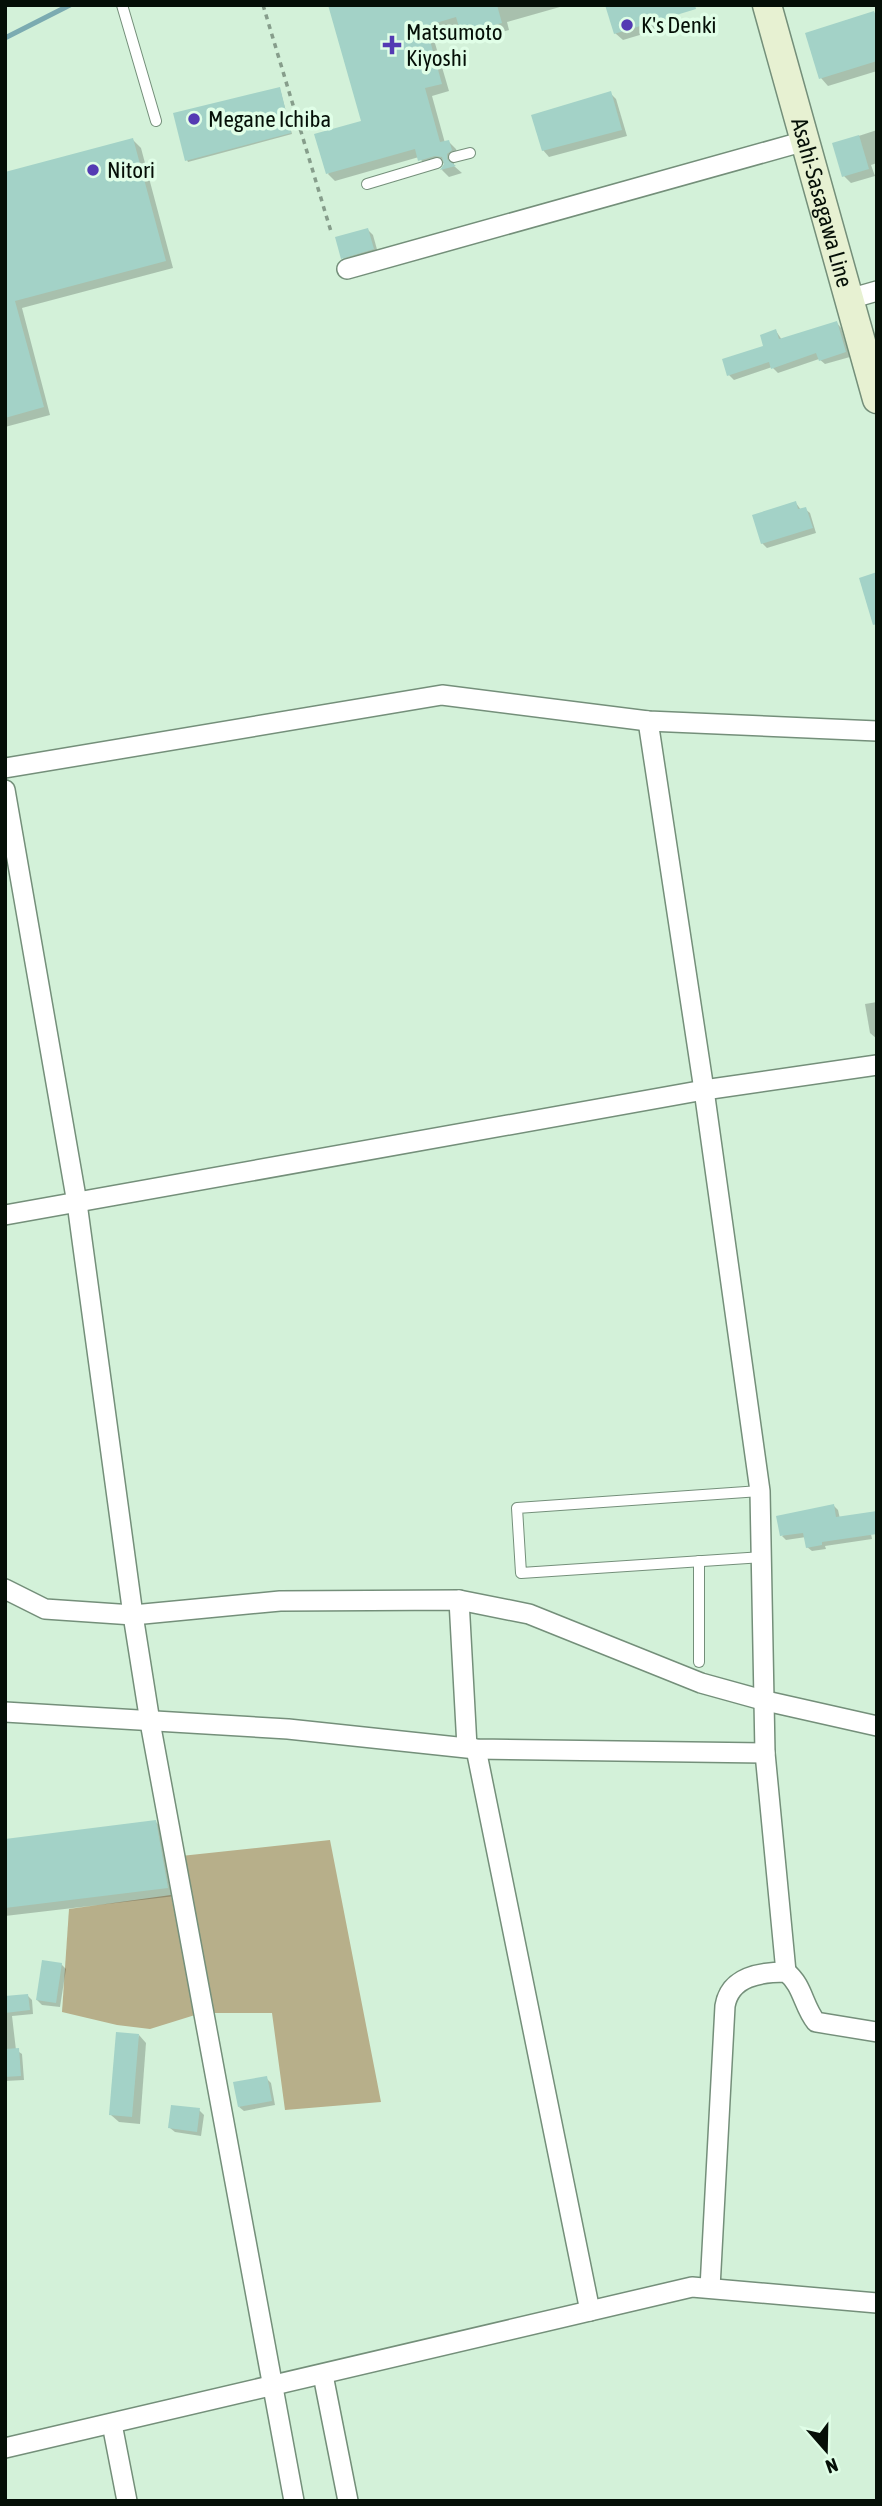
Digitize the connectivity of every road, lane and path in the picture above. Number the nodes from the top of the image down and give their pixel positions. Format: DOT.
graph roads {
  1 [pos="121,5"];
  2 [pos="263,5"];
  3 [pos="767,5"];
  4 [pos="156,121"];
  5 [pos="805,141"];
  6 [pos="470,153"];
  7 [pos="454,157"];
  8 [pos="438,163"];
  9 [pos="367,184"];
  10 [pos="332,235"];
  11 [pos="347,269"];
  12 [pos="877,291"];
  13 [pos="849,299"];
  14 [pos="877,399"];
  15 [pos="648,721"];
  16 [pos="877,731"];
  17 [pos="5,768"];
  18 [pos="5,790"];
  19 [pos="877,1065"];
  20 [pos="704,1090"];
  21 [pos="77,1203"];
  22 [pos="5,1215"];
  23 [pos="760,1491"];
  24 [pos="763,1557"];
  25 [pos="699,1561"];
  26 [pos="5,1589"];
  27 [pos="459,1600"];
  28 [pos="133,1615"];
  29 [pos="699,1662"];
  30 [pos="766,1701"];
  31 [pos="5,1712"];
  32 [pos="149,1722"];
  33 [pos="877,1726"];
  34 [pos="472,1748"];
  35 [pos="765,1753"];
  36 [pos="786,1972"];
  37 [pos="877,2032"];
  38 [pos="710,2288"];
  39 [pos="877,2303"];
  40 [pos="590,2311"];
  41 [pos="323,2375"];
  42 [pos="272,2387"];
  43 [pos="112,2424"];
  44 [pos="5,2448"];
  45 [pos="127,2501"];
  46 [pos="294,2501"];
  47 [pos="348,2501"];
  1 -- 4 [label="lane"];
  2 -- 10 [label="path"];
  3 -- 5 [label="main road, Asahi-Sasagawa Line"];
  5 -- 11 [label="street"];
  5 -- 13 [label="main road, Asahi-Sasagawa Line"];
  6 -- 7 [label="lane"];
  8 -- 9 [label="lane"];
  12 -- 13 [label="street"];
  13 -- 14 [label="main road, Asahi-Sasagawa Line"];
  15 -- 16 [label="street"];
  15 -- 17 [label="street"];
  15 -- 20 [label="street"];
  18 -- 21 [label="street"];
  19 -- 20 [label="street"];
  20 -- 21 [label="street"];
  20 -- 23 [label="street"];
  21 -- 22 [label="street"];
  21 -- 28 [label="street"];
  23 -- 24 [label="street"];
  23 -- 25 [label="lane"];
  24 -- 25 [label="lane"];
  24 -- 30 [label="street"];
  25 -- 29 [label="lane"];
  26 -- 28 [label="street"];
  27 -- 28 [label="street"];
  27 -- 30 [label="street"];
  27 -- 34 [label="street"];
  28 -- 32 [label="street"];
  30 -- 33 [label="street"];
  30 -- 35 [label="street"];
  31 -- 32 [label="street"];
  32 -- 34 [label="street"];
  32 -- 42 [label="street"];
  34 -- 35 [label="street"];
  34 -- 40 [label="street"];
  35 -- 36 [label="street"];
  36 -- 37 [label="street"];
  36 -- 38 [label="street"];
  38 -- 39 [label="street"];
  38 -- 40 [label="street"];
  40 -- 41 [label="street"];
  41 -- 42 [label="street"];
  41 -- 47 [label="street"];
  42 -- 43 [label="street"];
  42 -- 46 [label="street"];
  43 -- 44 [label="street"];
  43 -- 45 [label="street"];
}
